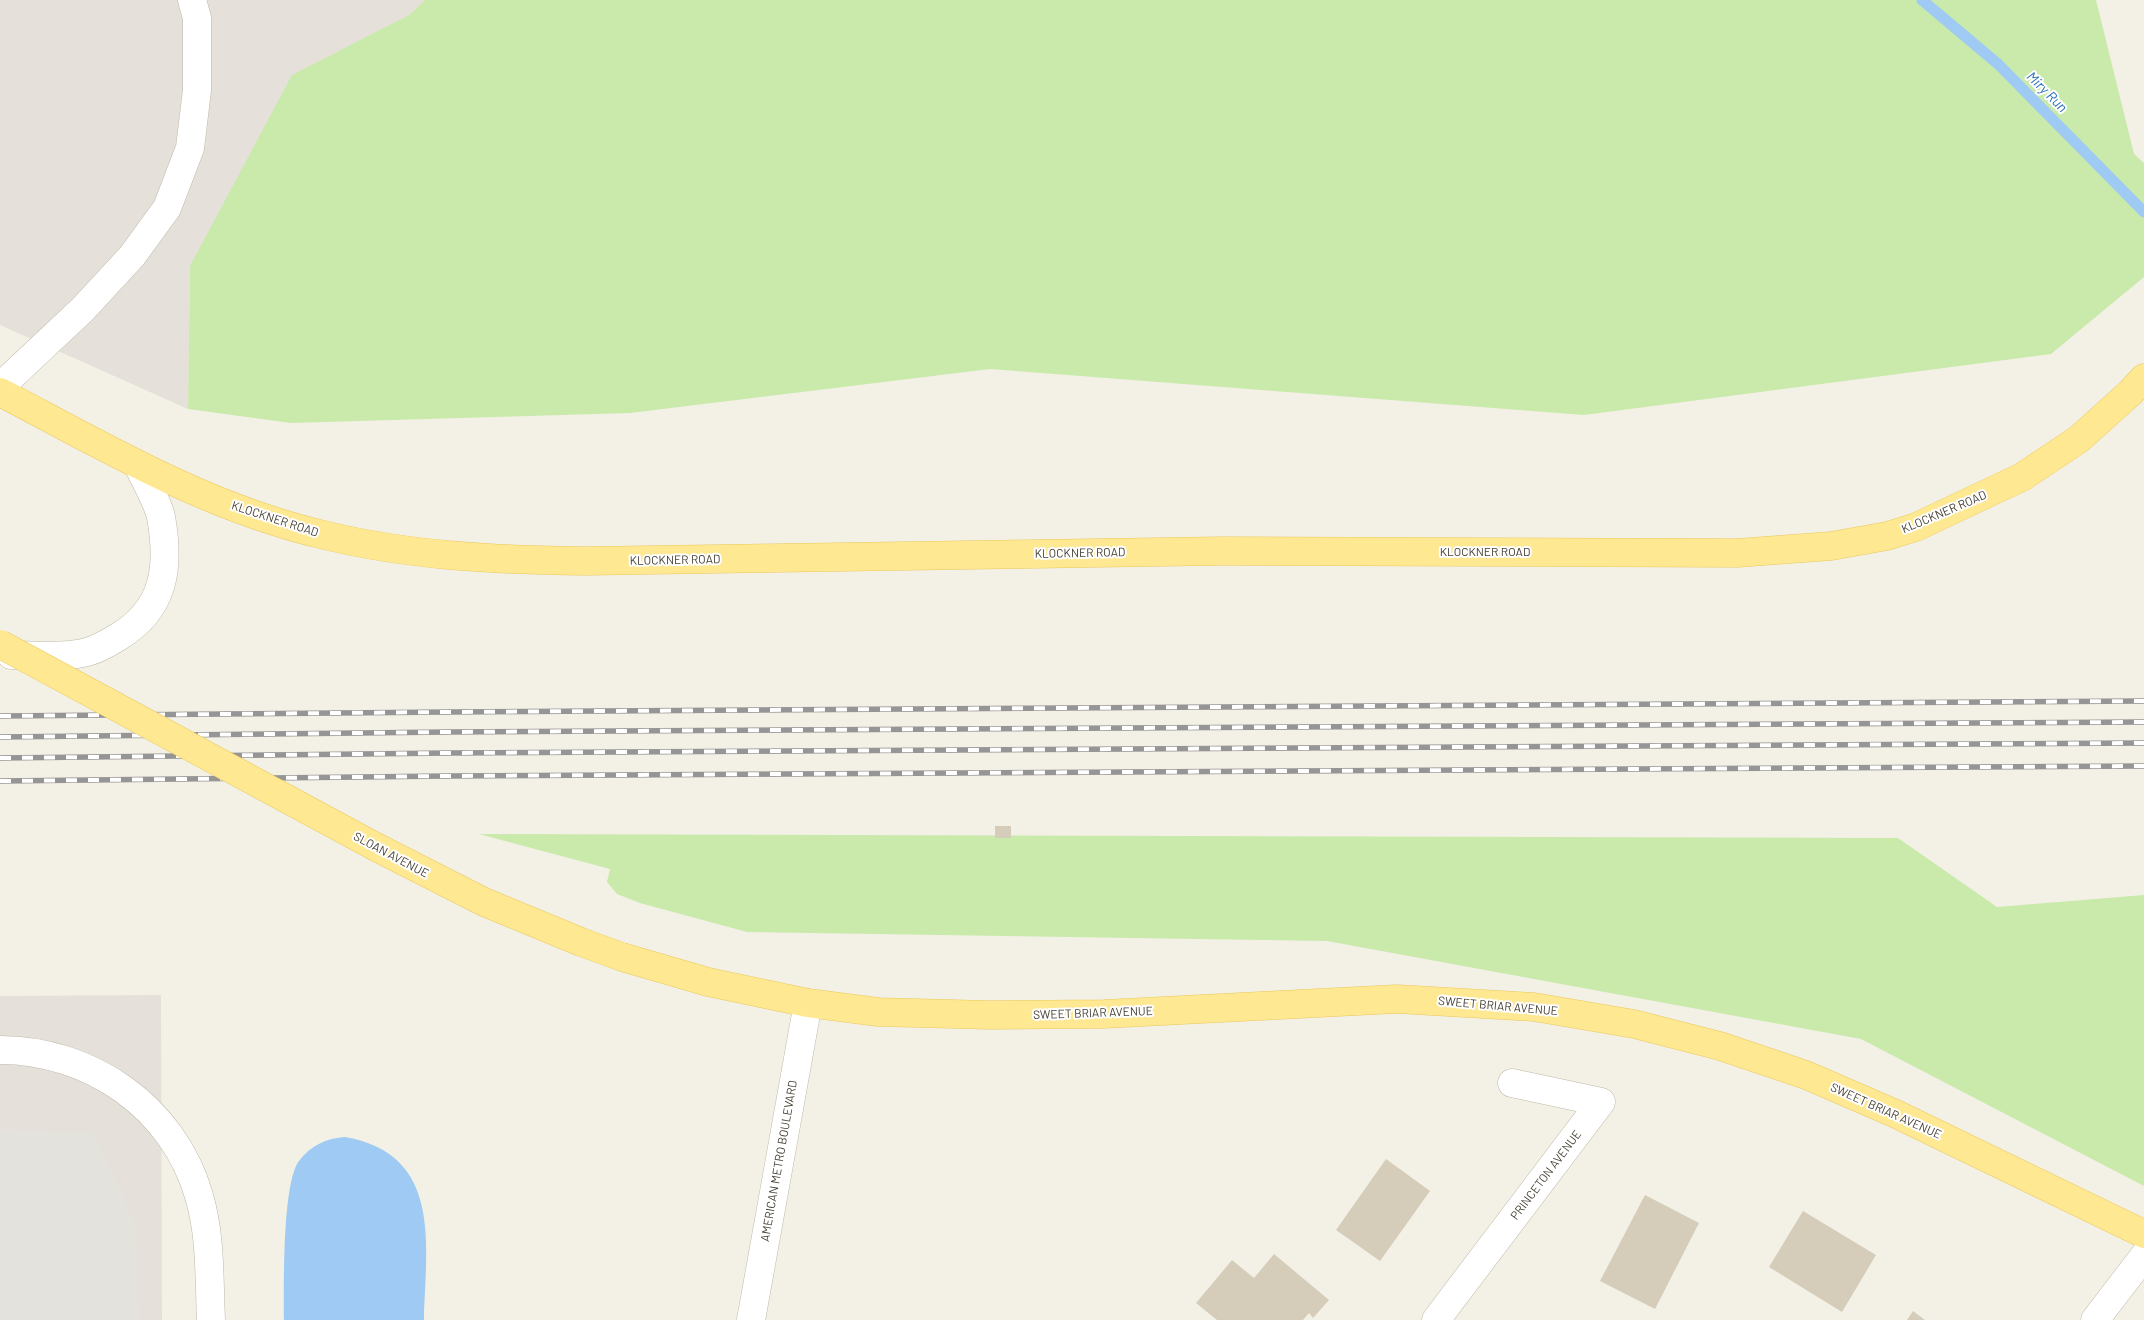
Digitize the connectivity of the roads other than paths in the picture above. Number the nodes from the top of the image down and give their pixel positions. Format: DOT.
graph roads {
  1 [pos="192,0"];
  2 [pos="2144,378"];
  3 [pos="0,387"];
  4 [pos="0,392"];
  5 [pos="138,465"];
  6 [pos="0,644"];
  7 [pos="0,655"];
  8 [pos="808,1003"];
  9 [pos="0,1050"];
  10 [pos="1512,1083"];
  11 [pos="2144,1234"];
  12 [pos="2144,1256"];
  13 [pos="211,1320"];
  14 [pos="751,1320"];
  15 [pos="1436,1320"];
  16 [pos="2096,1320"];
  1 -- 3 [label="street"];
  2 -- 5 [label="main road, KLOCKNER ROAD"];
  4 -- 5 [label="main road, KLOCKNER ROAD"];
  5 -- 7 [label="street"];
  6 -- 8 [label="main road, SLOAN AVENUE, bridge"];
  8 -- 11 [label="main road, SWEET BRIAR AVENUE"];
  8 -- 14 [label="street, AMERICAN METRO BOULEVARD"];
  9 -- 13 [label="street"];
  10 -- 15 [label="street, PRINCETON AVENUE"];
  12 -- 16 [label="street"];
}
